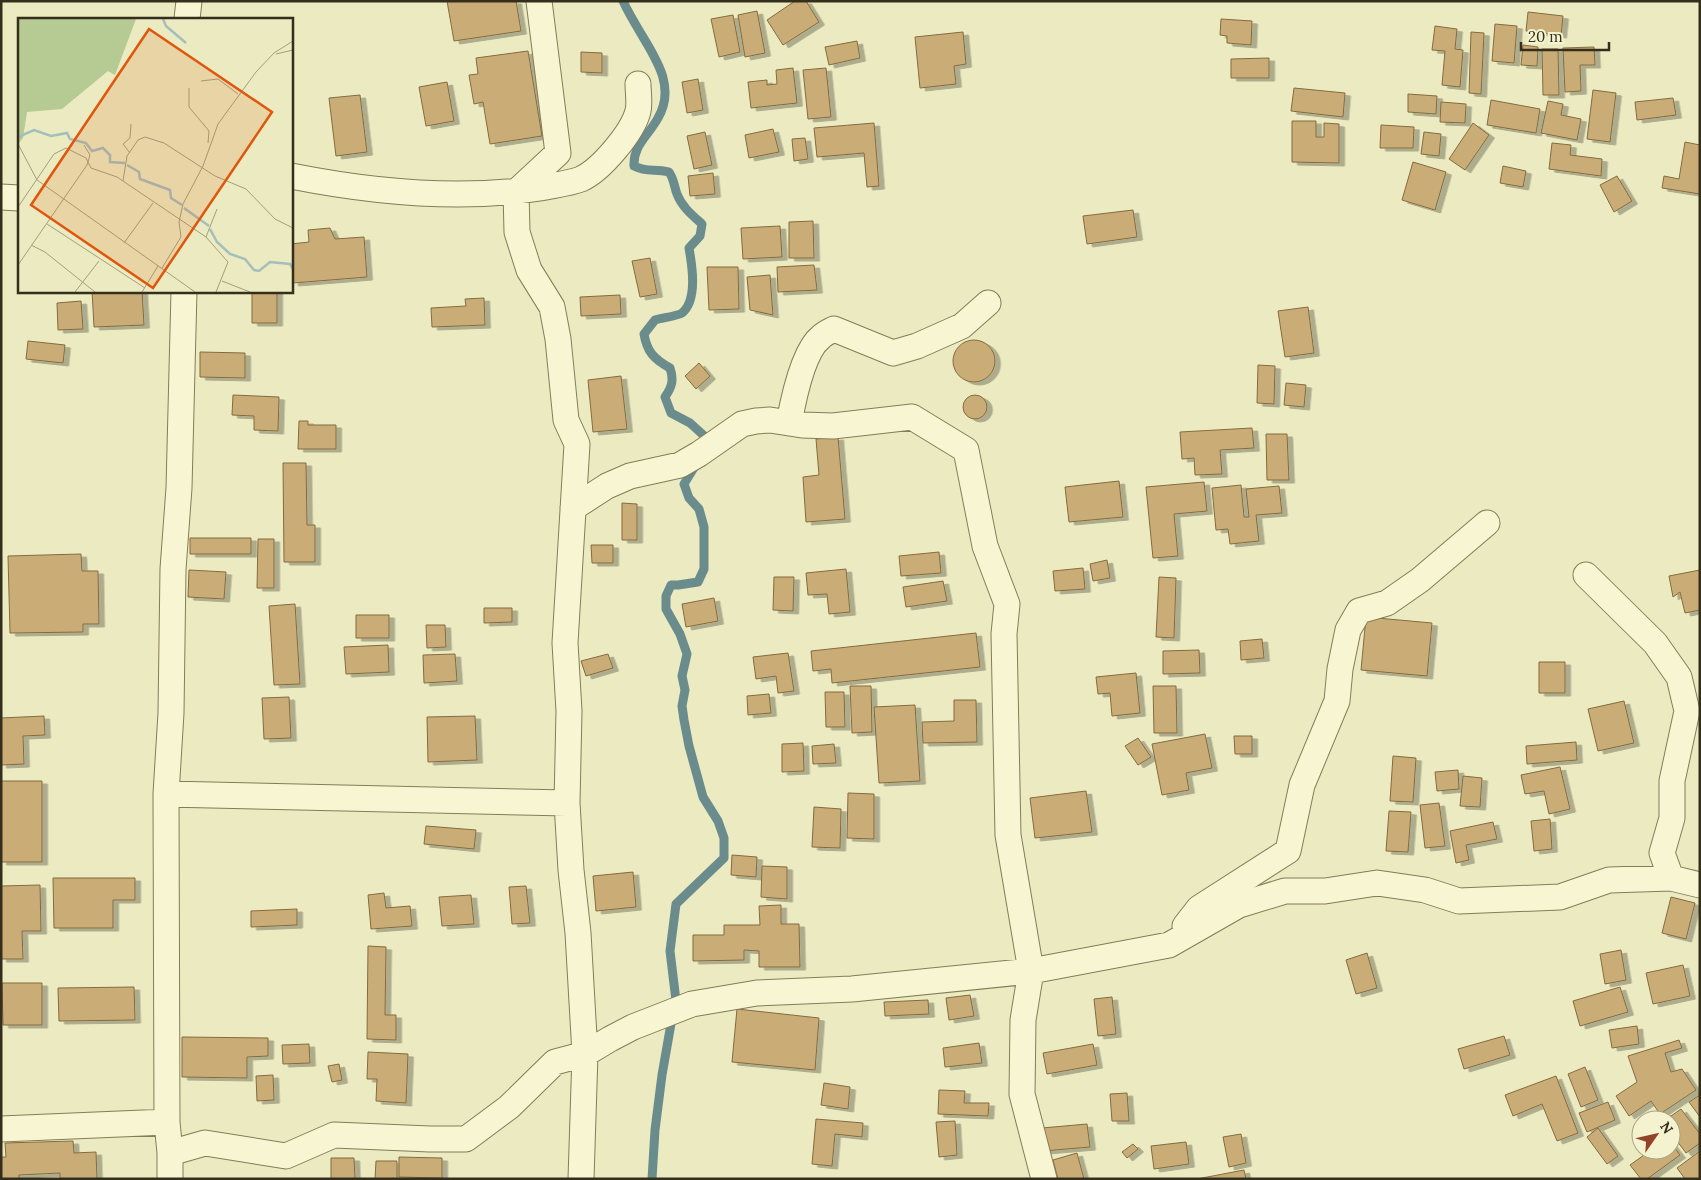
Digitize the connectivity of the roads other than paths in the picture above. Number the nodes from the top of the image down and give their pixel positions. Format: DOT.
graph roads {
  1 [pos="189,1"];
  2 [pos="539,1"];
  3 [pos="187,18"];
  4 [pos="638,84"];
  5 [pos="292,176"];
  6 [pos="516,192"];
  7 [pos="1,198"];
  8 [pos="18,198"];
  9 [pos="184,292"];
  10 [pos="988,303"];
  11 [pos="788,423"];
  12 [pos="574,508"];
  13 [pos="1487,523"];
  14 [pos="1586,575"];
  15 [pos="166,794"];
  16 [pos="567,803"];
  17 [pos="1671,878"];
  18 [pos="1700,885"];
  19 [pos="1169,945"];
  20 [pos="1032,971"];
  21 [pos="585,1054"];
  22 [pos="167,1122"];
  23 [pos="1,1129"];
  24 [pos="170,1153"];
  25 [pos="170,1179"];
  26 [pos="581,1179"];
  27 [pos="1044,1179"];
  1 -- 3 [label="street"];
  2 -- 6 [label="street"];
  4 -- 6 [label="street"];
  5 -- 6 [label="street"];
  6 -- 12 [label="street"];
  7 -- 8 [label="street"];
  9 -- 15 [label="street"];
  10 -- 11 [label="street"];
  11 -- 12 [label="street"];
  11 -- 20 [label="street"];
  12 -- 16 [label="street"];
  13 -- 19 [label="street"];
  14 -- 17 [label="street"];
  15 -- 16 [label="street"];
  15 -- 22 [label="street"];
  16 -- 21 [label="street"];
  17 -- 18 [label="street"];
  17 -- 19 [label="street"];
  19 -- 20 [label="street"];
  20 -- 21 [label="street"];
  20 -- 27 [label="street"];
  21 -- 24 [label="street"];
  21 -- 26 [label="street"];
  22 -- 23 [label="street"];
  22 -- 24 [label="street"];
  24 -- 25 [label="street"];
}
